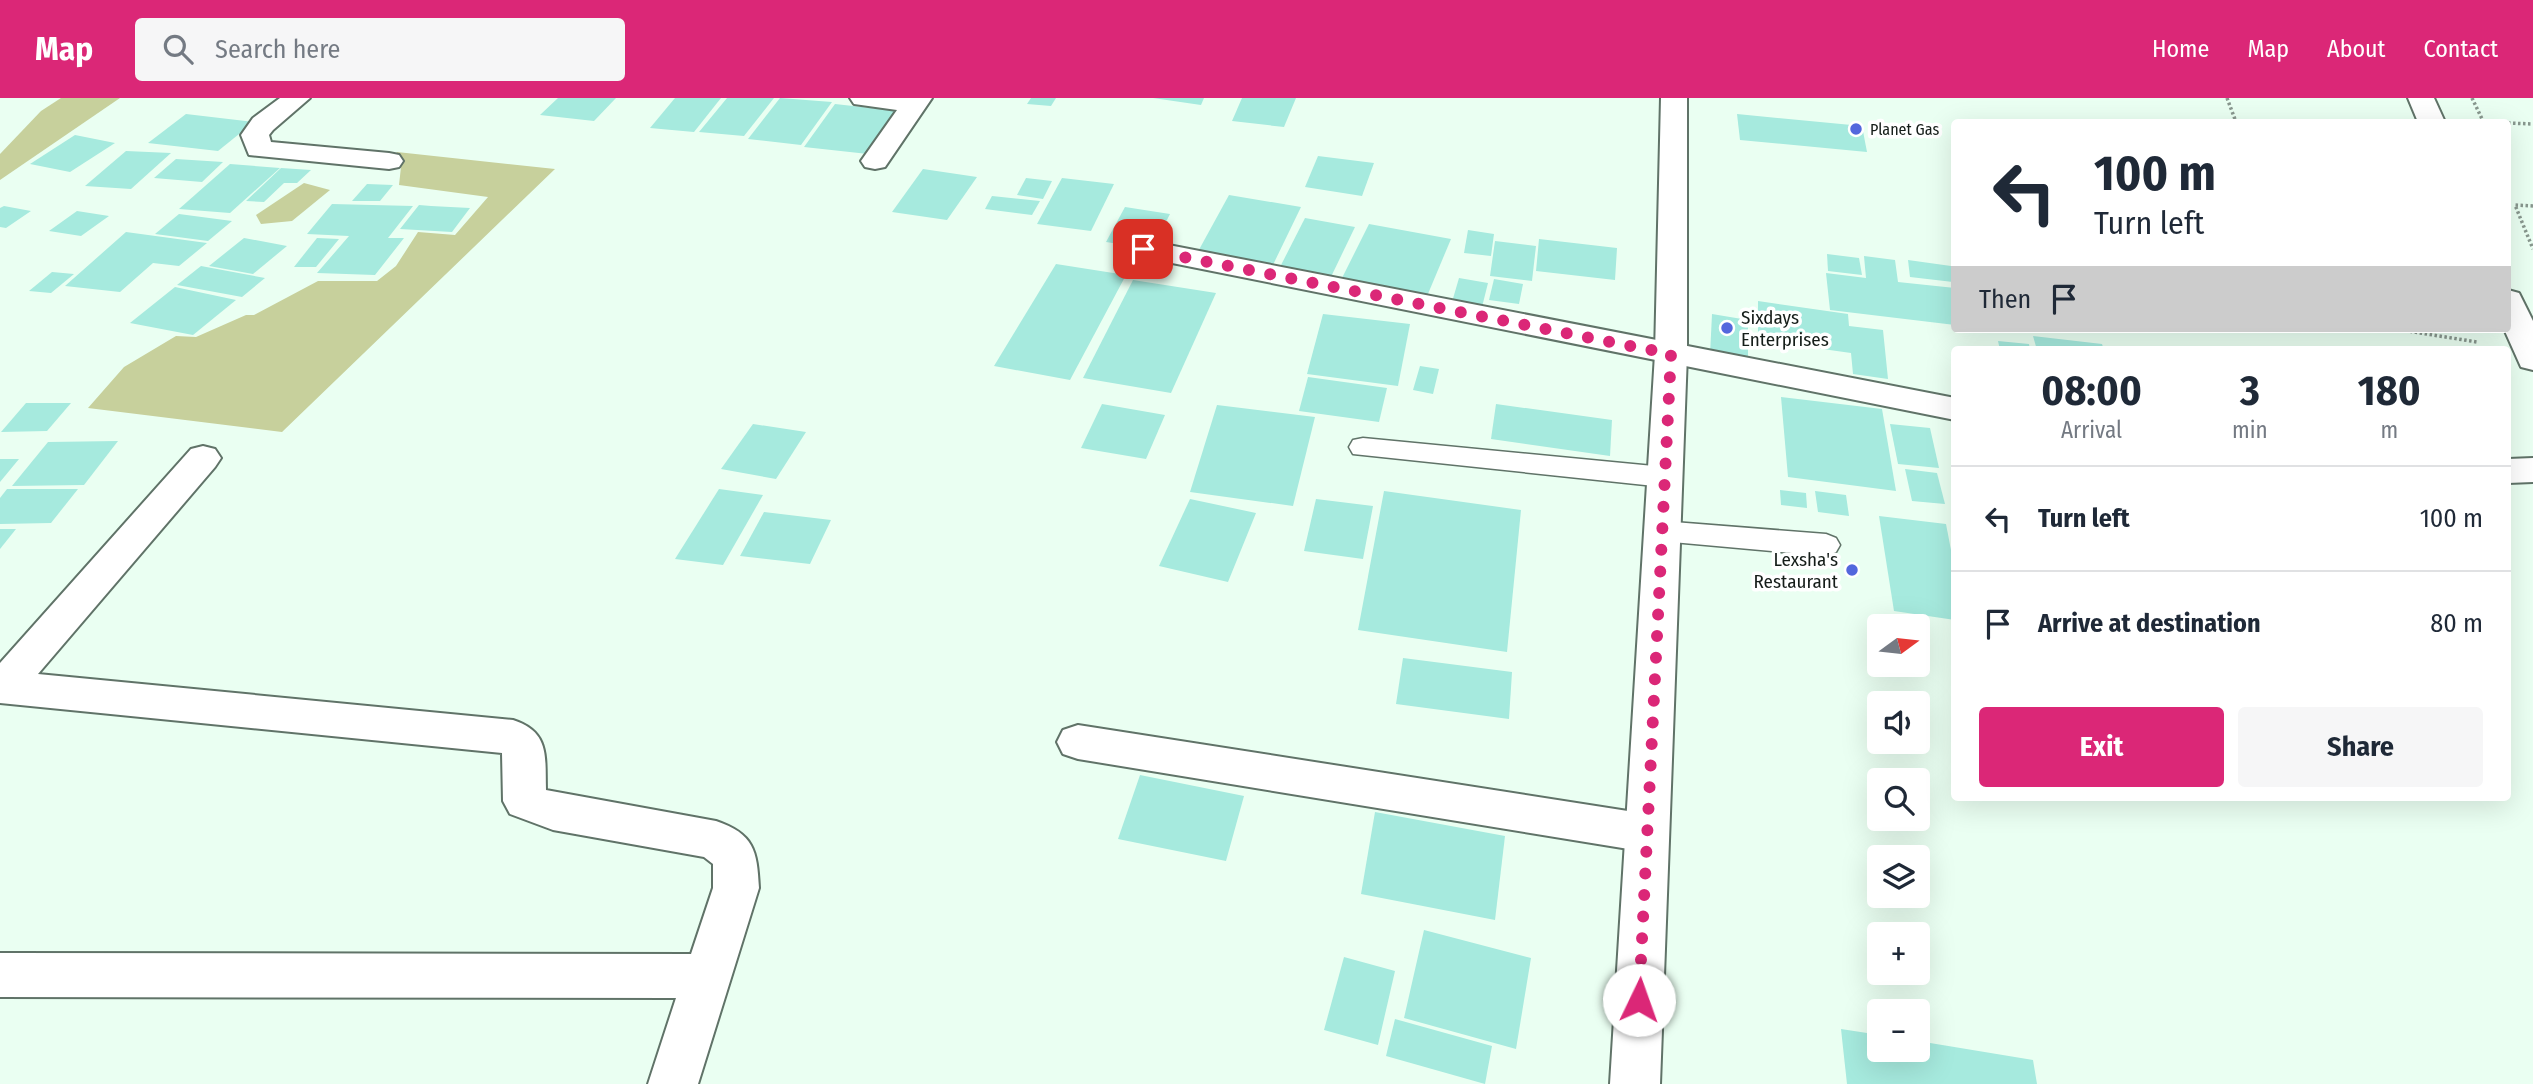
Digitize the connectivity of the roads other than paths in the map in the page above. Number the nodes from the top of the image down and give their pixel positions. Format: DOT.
graph roads {
  1 [pos="297,98"];
  2 [pos="863,98"];
  3 [pos="1674,98"];
  4 [pos="2421,98"];
  5 [pos="917,101"];
  6 [pos="2430,119"];
  7 [pos="389,161"];
  8 [pos="875,161"];
  9 [pos="1143,249"];
  10 [pos="2511,307"];
  11 [pos="1671,354"];
  12 [pos="2533,359"];
  13 [pos="1951,408"];
  14 [pos="1363,447"];
  15 [pos="203,458"];
  16 [pos="2533,470"];
  17 [pos="2511,471"];
  18 [pos="1664,477"];
  19 [pos="1661,531"];
  20 [pos="1826,545"];
  21 [pos="2,687"];
  22 [pos="1078,742"];
  23 [pos="1647,833"];
  24 [pos="0,975"];
  25 [pos="706,976"];
  26 [pos="673,1084"];
  27 [pos="1635,1084"];
  1 -- 7 [label="street"];
  2 -- 5 [label="street"];
  3 -- 11 [label="street"];
  4 -- 6 [label="street"];
  5 -- 8 [label="street"];
  9 -- 11 [label="street"];
  10 -- 12 [label="street"];
  11 -- 13 [label="street"];
  11 -- 18 [label="street"];
  14 -- 18 [label="lane"];
  15 -- 21 [label="street"];
  16 -- 17 [label="street"];
  18 -- 19 [label="street"];
  19 -- 20 [label="lane"];
  19 -- 23 [label="street"];
  21 -- 25 [label="street"];
  22 -- 23 [label="street"];
  23 -- 27 [label="street"];
  24 -- 25 [label="street"];
  25 -- 26 [label="street"];
}
